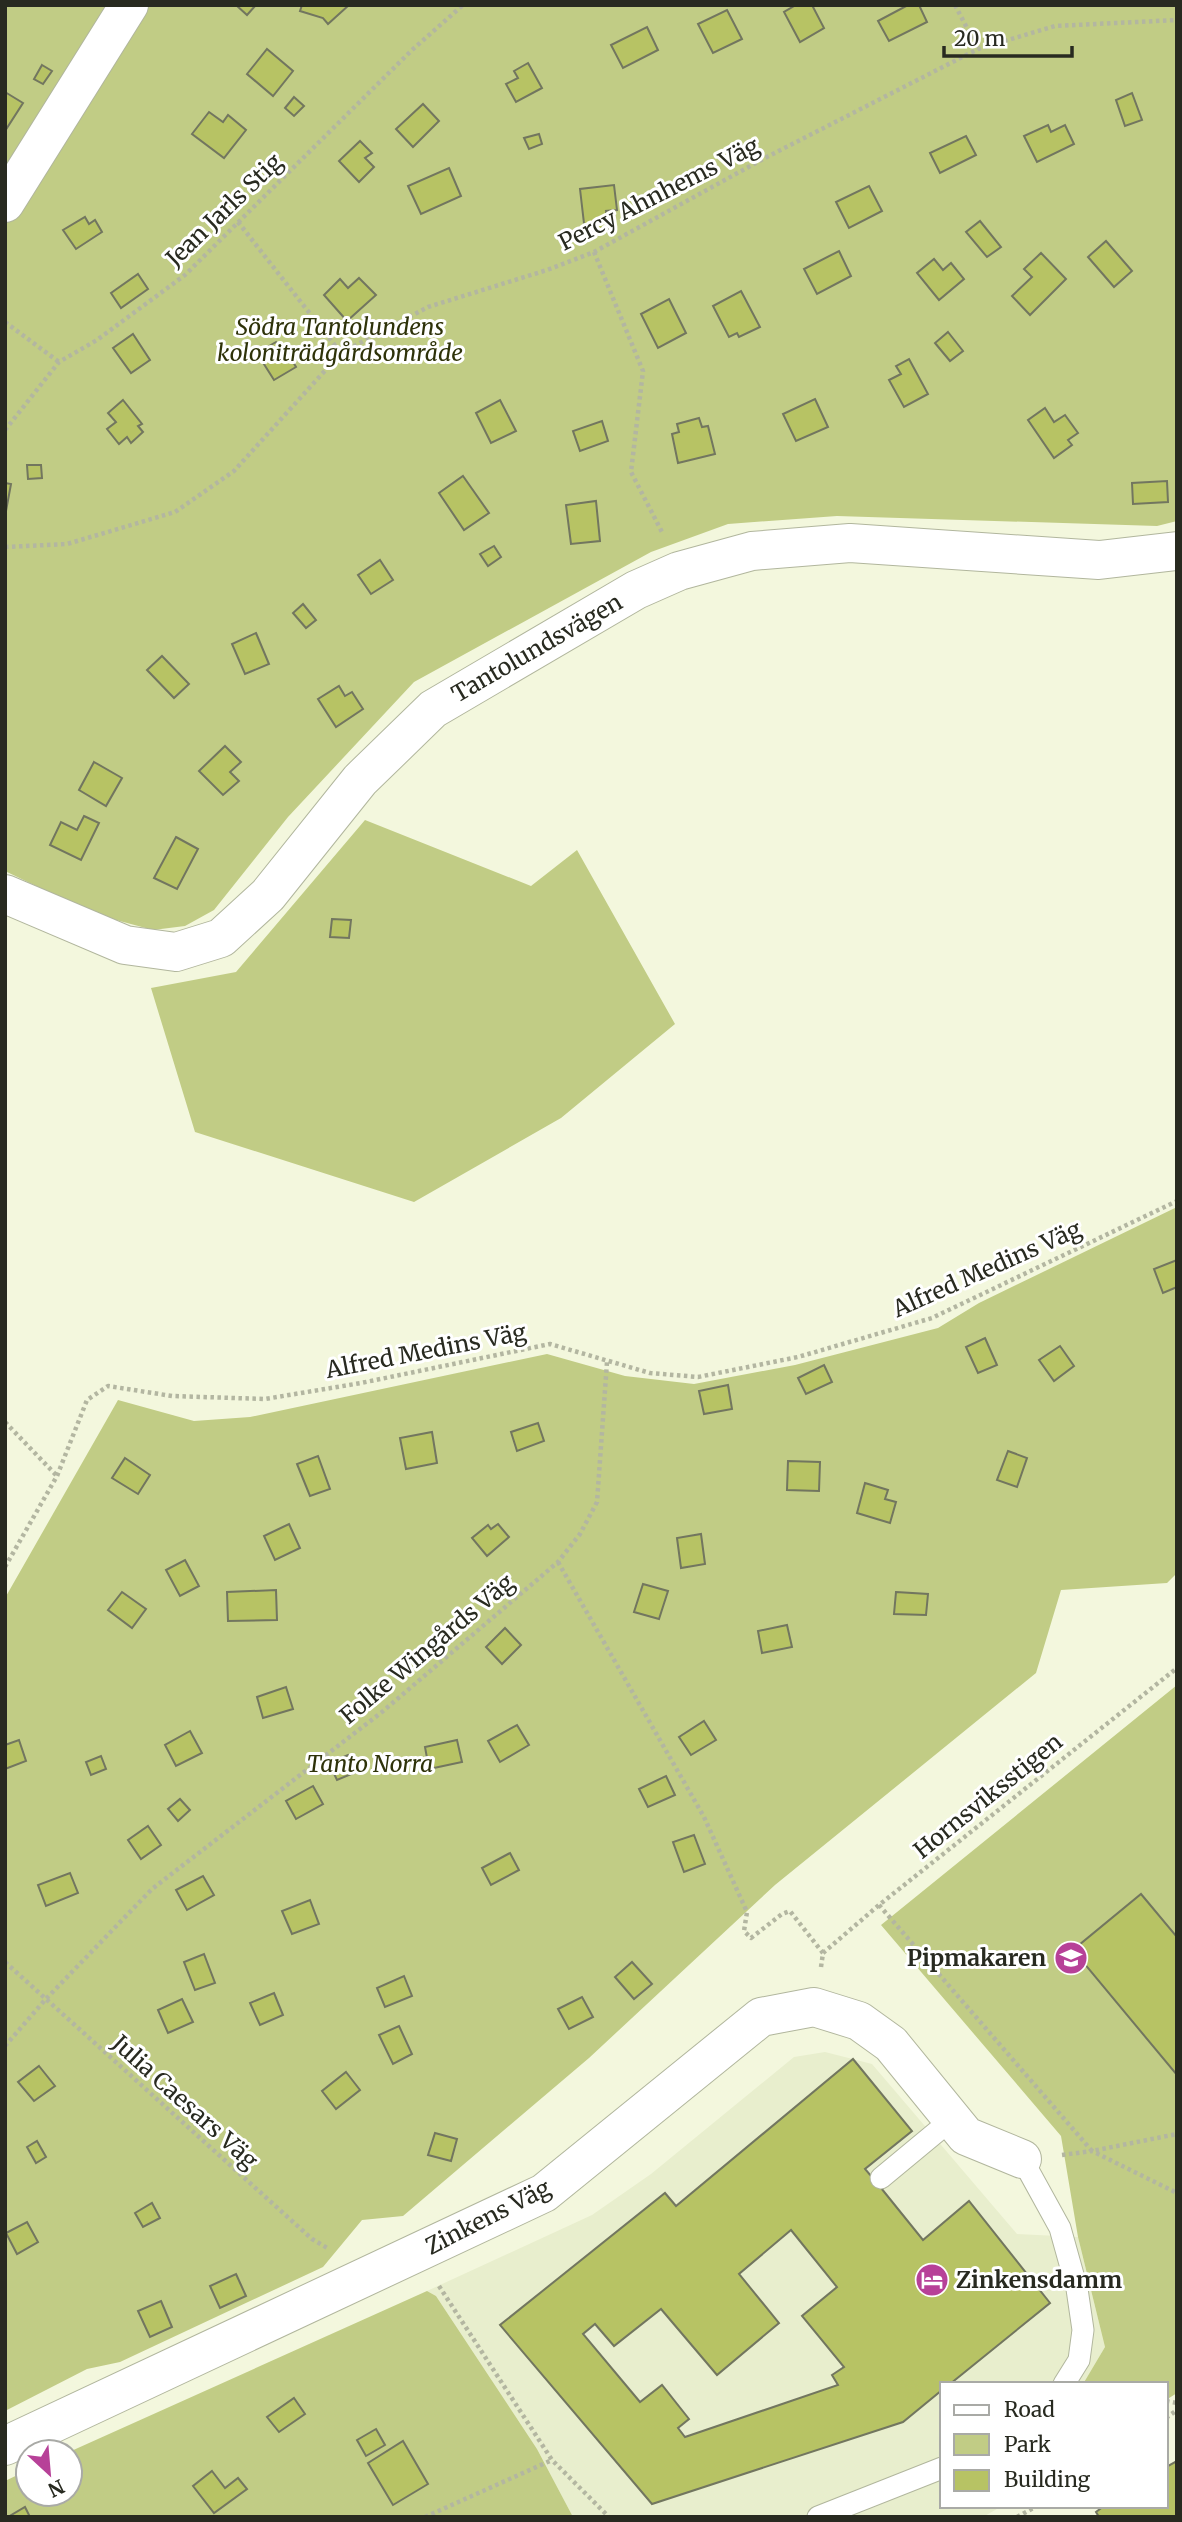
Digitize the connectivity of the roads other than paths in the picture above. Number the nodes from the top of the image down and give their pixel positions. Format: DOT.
graph roads {
  1 [pos="129,5"];
  2 [pos="5,203"];
  3 [pos="1177,551"];
  4 [pos="5,894"];
  5 [pos="951,2120"];
  6 [pos="1022,2159"];
  7 [pos="881,2178"];
  8 [pos="1065,2382"];
  9 [pos="5,2446"];
  10 [pos="940,2469"];
  11 [pos="818,2517"];
  1 -- 2 [label="street"];
  3 -- 4 [label="street, Tantolundsvägen"];
  5 -- 6 [label="street, Zinkens Väg"];
  5 -- 7 [label="lane"];
  5 -- 9 [label="street, Zinkens Väg"];
  6 -- 8 [label="lane"];
  10 -- 11 [label="lane"];
}
